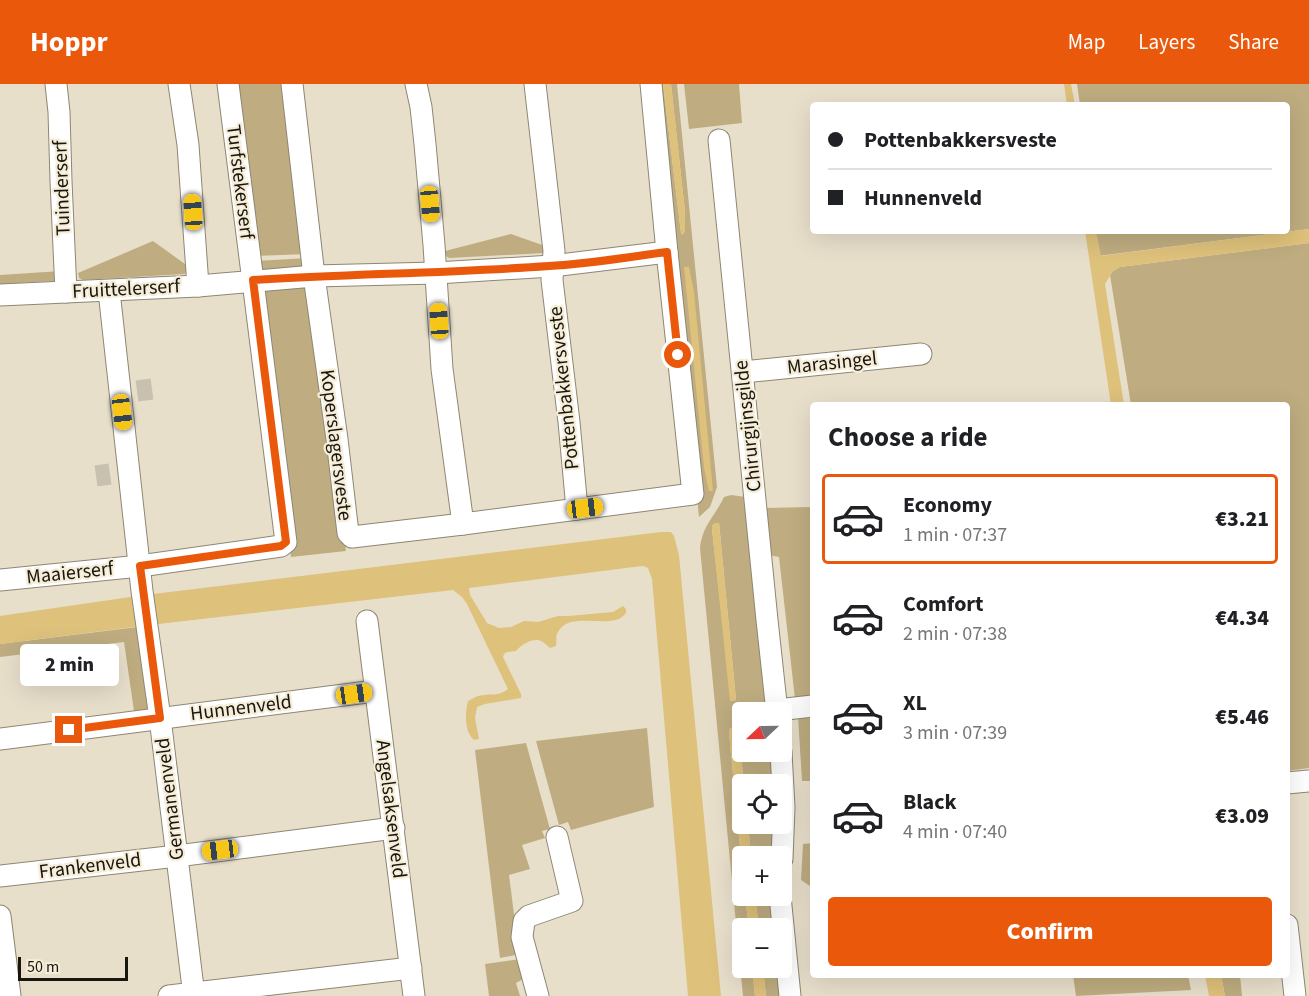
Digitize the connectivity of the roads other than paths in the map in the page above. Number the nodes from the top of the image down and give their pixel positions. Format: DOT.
graph roads {
  1 [pos="56,84"];
  2 [pos="179,84"];
  3 [pos="228,84"];
  4 [pos="292,84"];
  5 [pos="416,84"];
  6 [pos="536,84"];
  7 [pos="651,84"];
  8 [pos="719,140"];
  9 [pos="667,252"];
  10 [pos="552,266"];
  11 [pos="436,273"];
  12 [pos="314,276"];
  13 [pos="253,280"];
  14 [pos="198,286"];
  15 [pos="109,291"];
  16 [pos="66,292"];
  17 [pos="0,295"];
  18 [pos="921,354"];
  19 [pos="743,372"];
  20 [pos="577,509"];
  21 [pos="463,524"];
  22 [pos="140,566"];
  23 [pos="0,580"];
  24 [pos="367,621"];
  25 [pos="375,691"];
  26 [pos="776,702"];
  27 [pos="810,706"];
  28 [pos="792,709"];
  29 [pos="160,718"];
  30 [pos="0,739"];
  31 [pos="782,762"];
  32 [pos="1309,781"];
  33 [pos="1290,783"];
  34 [pos="394,828"];
  35 [pos="557,837"];
  36 [pos="782,846"];
  37 [pos="177,856"];
  38 [pos="0,876"];
  39 [pos="781,906"];
  40 [pos="0,916"];
  41 [pos="1290,952"];
  42 [pos="411,969"];
  43 [pos="193,995"];
  44 [pos="10,996"];
  45 [pos="170,996"];
  46 [pos="414,996"];
  47 [pos="538,996"];
  48 [pos="790,996"];
  49 [pos="1295,996"];
  1 -- 16 [label="street, Tuinderserf"];
  2 -- 14 [label="street"];
  3 -- 13 [label="street, Turfstekerserf"];
  4 -- 12 [label="street"];
  5 -- 11 [label="street"];
  6 -- 10 [label="street, Pottenbakkersveste"];
  7 -- 9 [label="street"];
  8 -- 19 [label="street, Chirurgijnsgilde"];
  9 -- 10 [label="street, Fruittelerserf"];
  9 -- 20 [label="street"];
  10 -- 11 [label="street, Fruittelerserf"];
  10 -- 20 [label="street, Pottenbakkersveste"];
  11 -- 12 [label="street, Fruittelerserf"];
  11 -- 21 [label="street"];
  12 -- 13 [label="street, Fruittelerserf"];
  12 -- 21 [label="street, Koperslagersveste"];
  13 -- 14 [label="street, Fruittelerserf"];
  13 -- 22 [label="street, Turfstekerserf"];
  14 -- 15 [label="street, Fruittelerserf"];
  15 -- 16 [label="street, Fruittelerserf"];
  15 -- 22 [label="street, Germanenveld"];
  16 -- 17 [label="street, Fruittelerserf"];
  18 -- 19 [label="street, Marasingel"];
  19 -- 26 [label="street, Chirurgijnsgilde"];
  20 -- 21 [label="street"];
  22 -- 23 [label="street, Maaierserf"];
  22 -- 29 [label="street, Germanenveld"];
  24 -- 25 [label="street, Angelsaksenveld"];
  25 -- 29 [label="street, Hunnenveld"];
  25 -- 34 [label="street, Angelsaksenveld"];
  27 -- 28 [label="street"];
  29 -- 30 [label="street, Hunnenveld"];
  29 -- 37 [label="street, Germanenveld"];
  31 -- 36 [label="street"];
  32 -- 33 [label="street"];
  34 -- 37 [label="street, Frankenveld"];
  34 -- 42 [label="street, Angelsaksenveld"];
  35 -- 47 [label="street"];
  37 -- 38 [label="street, Frankenveld"];
  37 -- 43 [label="street, Germanenveld"];
  39 -- 48 [label="street"];
  40 -- 44 [label="street"];
  41 -- 49 [label="street"];
  42 -- 43 [label="street"];
  42 -- 46 [label="street, Angelsaksenveld"];
  43 -- 45 [label="street"];
}
